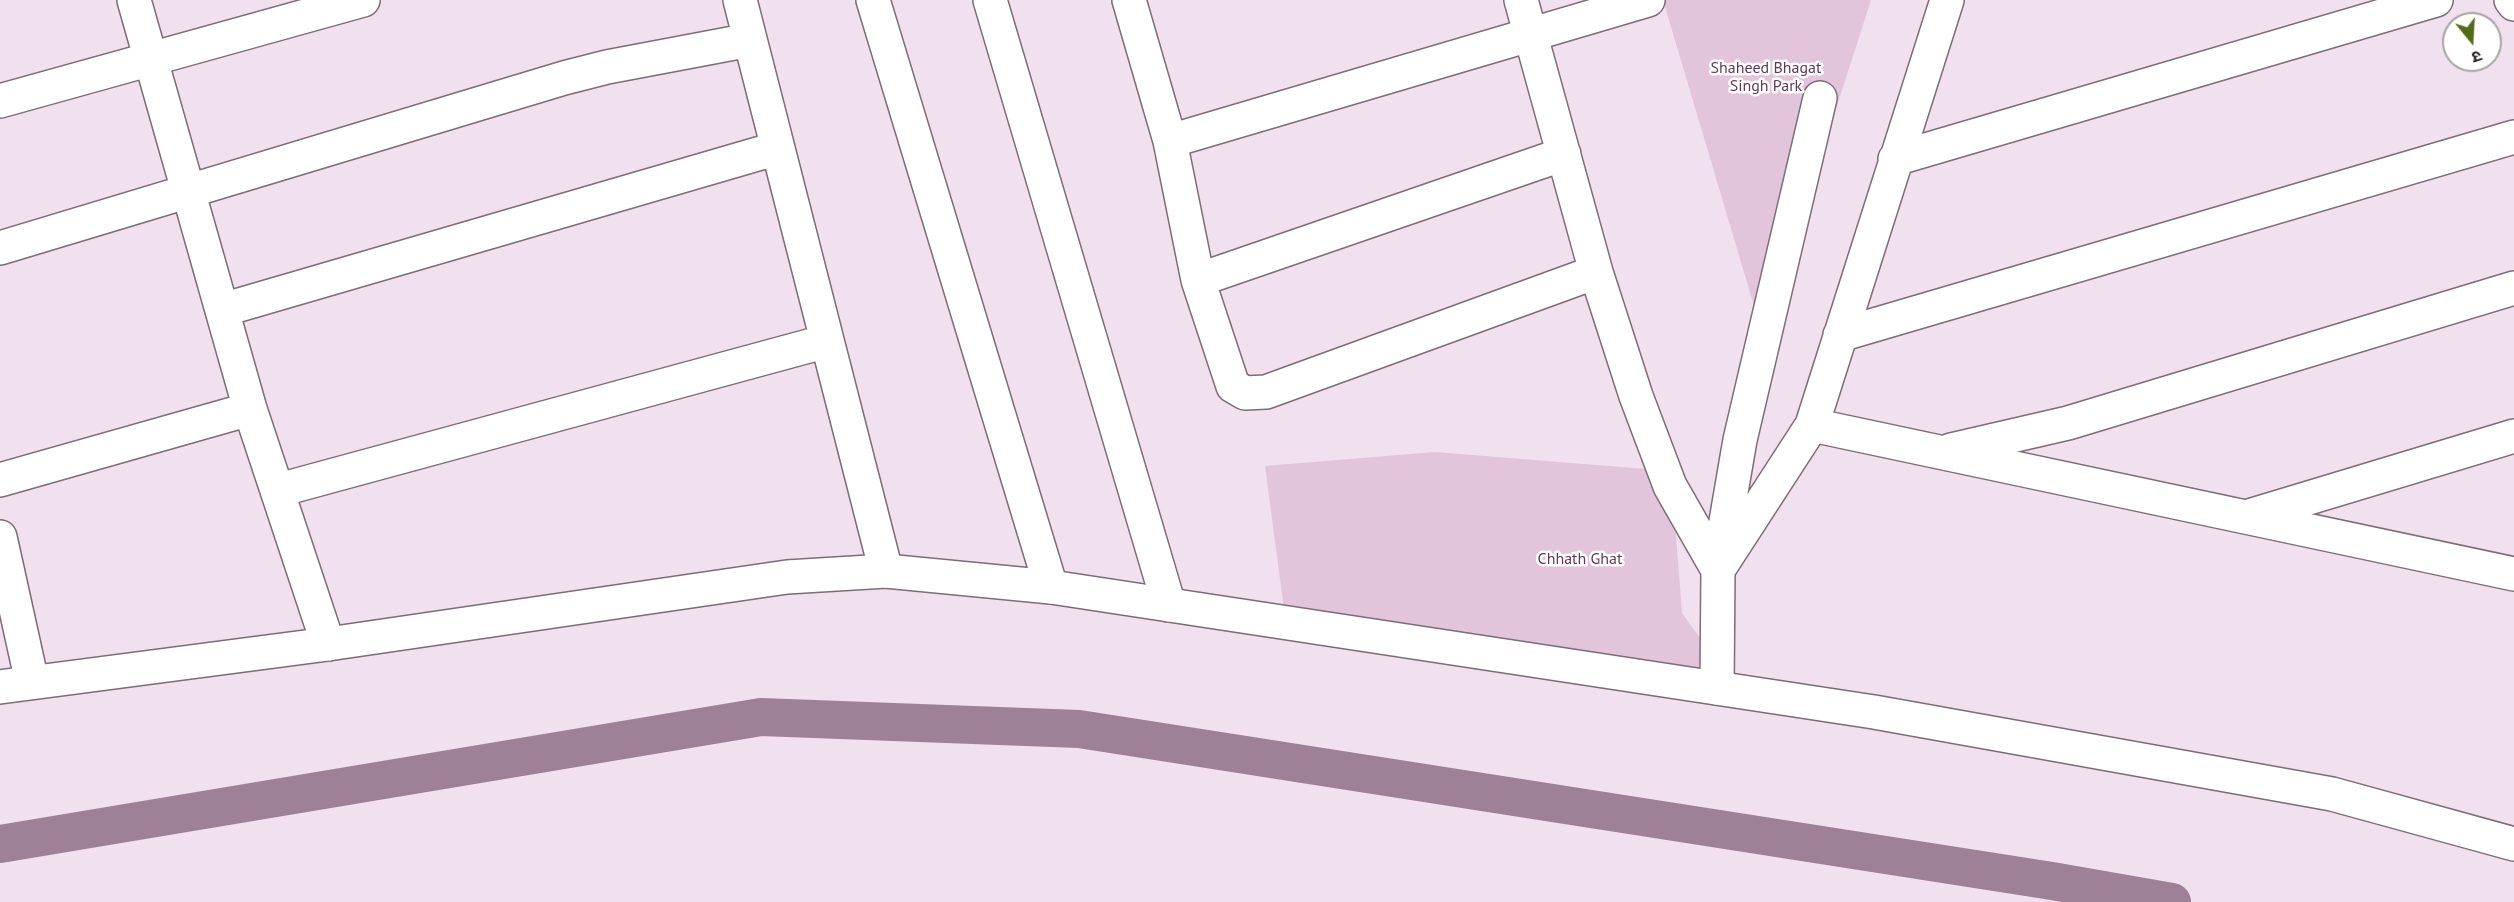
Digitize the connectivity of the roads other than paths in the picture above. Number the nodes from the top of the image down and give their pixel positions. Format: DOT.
graph roads {
  1 [pos="134,0"];
  2 [pos="363,0"];
  3 [pos="740,0"];
  4 [pos="873,0"];
  5 [pos="990,0"];
  6 [pos="1129,0"];
  7 [pos="1521,0"];
  8 [pos="1648,0"];
  9 [pos="1947,0"];
  10 [pos="2436,0"];
  11 [pos="2511,0"];
  12 [pos="2514,4"];
  13 [pos="1531,35"];
  14 [pos="750,40"];
  15 [pos="151,58"];
  16 [pos="1820,98"];
  17 [pos="0,101"];
  18 [pos="2514,137"];
  19 [pos="1170,141"];
  20 [pos="778,148"];
  21 [pos="1564,154"];
  22 [pos="1895,159"];
  23 [pos="188,192"];
  24 [pos="0,248"];
  25 [pos="1596,272"];
  26 [pos="1198,280"];
  27 [pos="2514,288"];
  28 [pos="222,310"];
  29 [pos="1840,335"];
  30 [pos="827,341"];
  31 [pos="250,409"];
  32 [pos="1812,425"];
  33 [pos="2514,436"];
  34 [pos="1941,452"];
  35 [pos="0,480"];
  36 [pos="279,490"];
  37 [pos="2245,517"];
  38 [pos="0,537"];
  39 [pos="1718,570"];
  40 [pos="886,571"];
  41 [pos="2514,574"];
  42 [pos="1051,587"];
  43 [pos="1169,605"];
  44 [pos="328,644"];
  45 [pos="32,682"];
  46 [pos="0,687"];
  47 [pos="1717,688"];
  48 [pos="2514,844"];
  1 -- 15 [label="street"];
  2 -- 15 [label="street"];
  3 -- 14 [label="street"];
  4 -- 42 [label="street"];
  5 -- 43 [label="street"];
  6 -- 19 [label="street"];
  7 -- 13 [label="street"];
  8 -- 13 [label="street"];
  9 -- 22 [label="street"];
  10 -- 22 [label="street"];
  11 -- 12 [label="street"];
  13 -- 19 [label="street"];
  13 -- 21 [label="street"];
  14 -- 20 [label="street"];
  14 -- 23 [label="street"];
  15 -- 17 [label="street"];
  15 -- 23 [label="street"];
  16 -- 39 [label="street"];
  18 -- 29 [label="street"];
  19 -- 26 [label="street"];
  20 -- 28 [label="street"];
  20 -- 30 [label="street"];
  21 -- 25 [label="street"];
  21 -- 26 [label="street"];
  22 -- 29 [label="street"];
  23 -- 24 [label="street"];
  23 -- 28 [label="street"];
  25 -- 26 [label="street"];
  25 -- 39 [label="street"];
  27 -- 34 [label="street"];
  28 -- 31 [label="street"];
  29 -- 32 [label="street"];
  30 -- 36 [label="street"];
  30 -- 40 [label="street"];
  31 -- 35 [label="street"];
  31 -- 36 [label="street"];
  32 -- 34 [label="street"];
  32 -- 39 [label="street"];
  33 -- 37 [label="street"];
  34 -- 37 [label="street"];
  36 -- 44 [label="street"];
  37 -- 41 [label="street"];
  38 -- 45 [label="street"];
  39 -- 47 [label="street"];
  40 -- 42 [label="street"];
  40 -- 44 [label="street"];
  42 -- 43 [label="street"];
  43 -- 47 [label="street"];
  44 -- 45 [label="street"];
  45 -- 46 [label="street"];
  47 -- 48 [label="street"];
}
